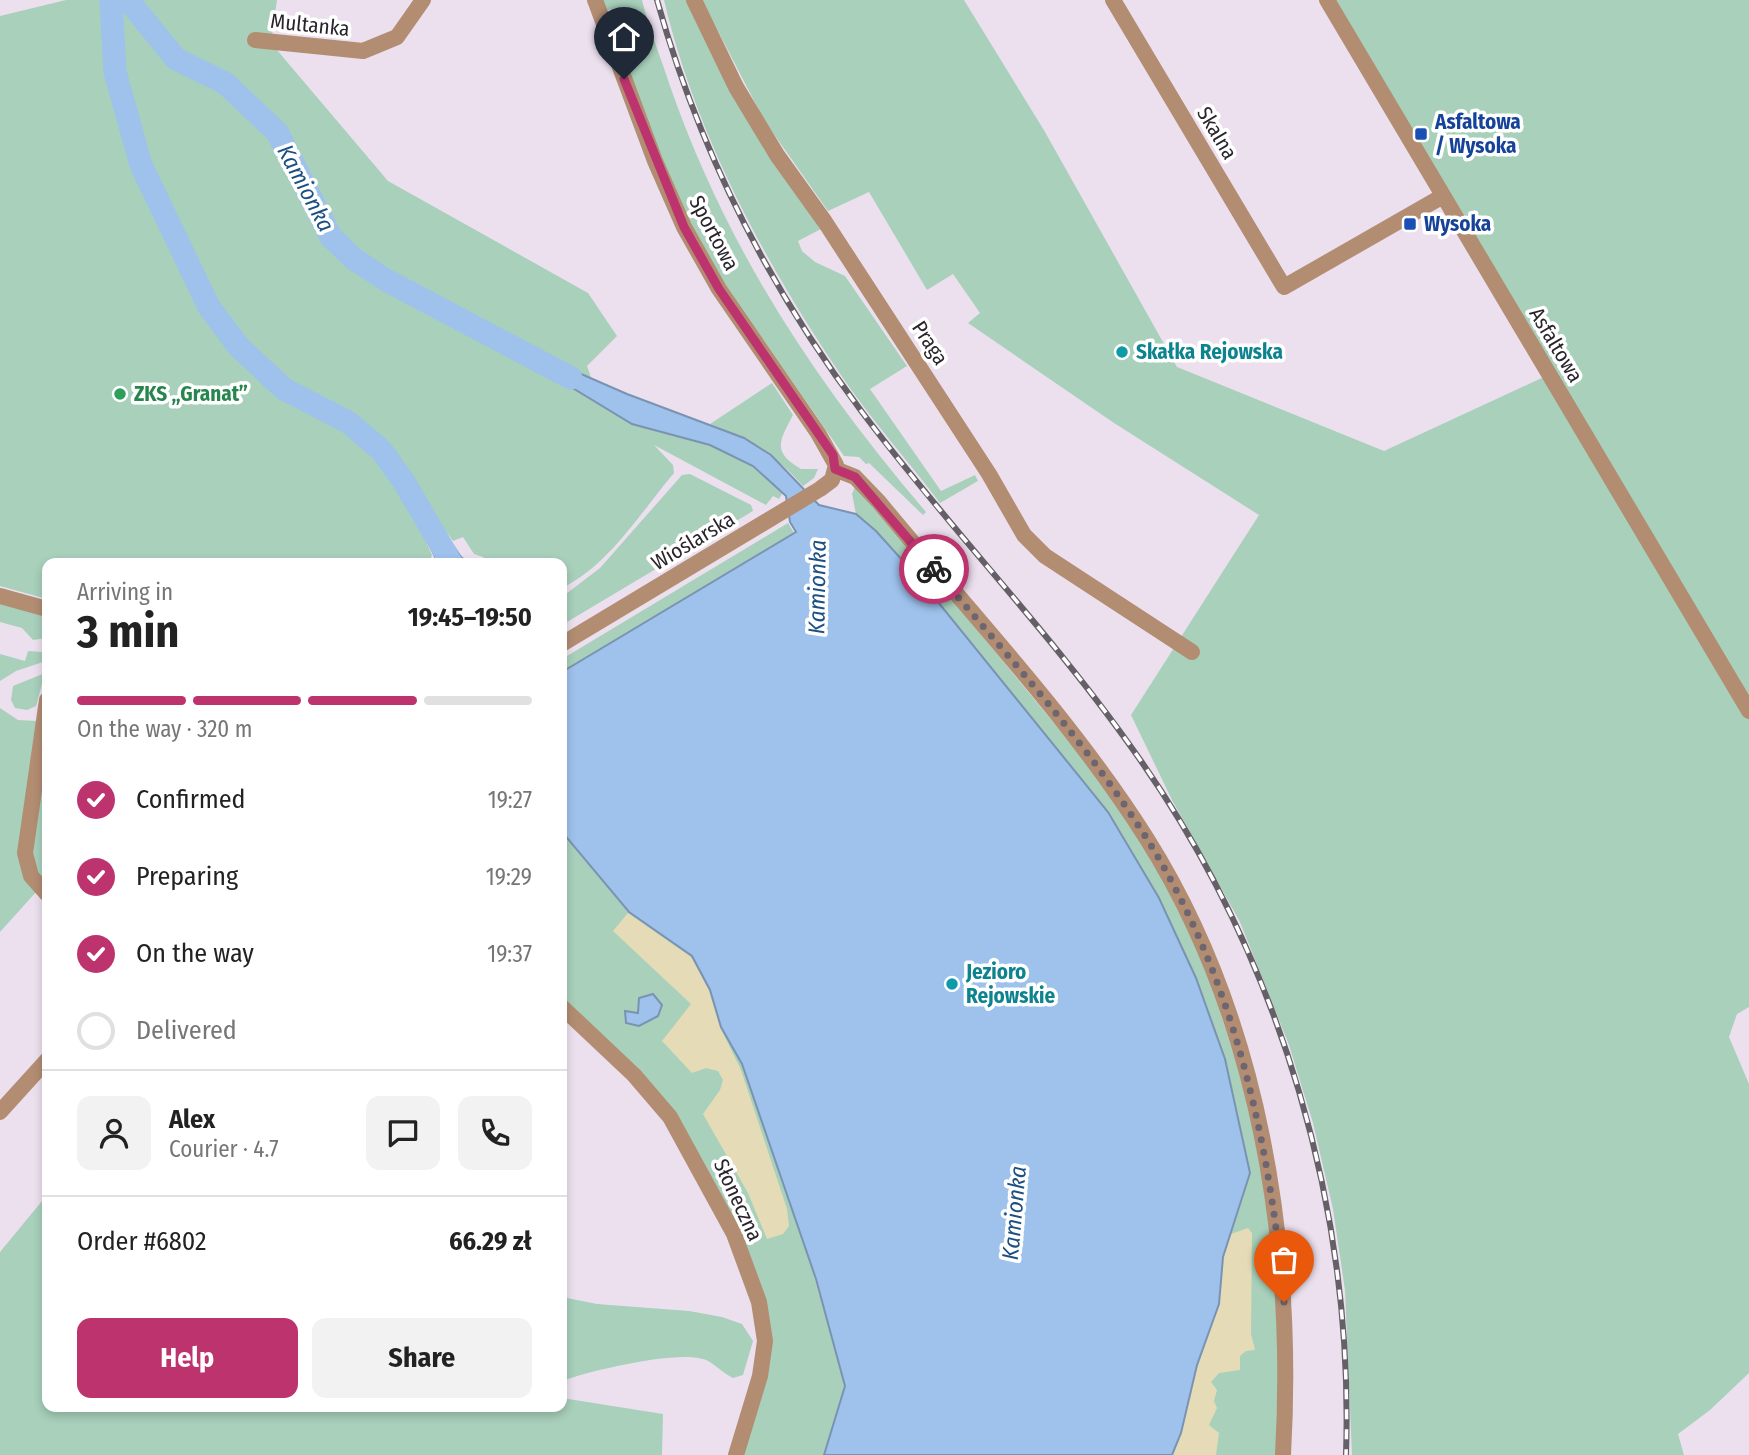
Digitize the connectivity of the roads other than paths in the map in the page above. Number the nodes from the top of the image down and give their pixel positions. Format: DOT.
graph roads {
  1 [pos="424,0"];
  2 [pos="595,0"];
  3 [pos="694,0"];
  4 [pos="1113,0"];
  5 [pos="1327,0"];
  6 [pos="255,40"];
  7 [pos="1443,196"];
  8 [pos="836,467"];
  9 [pos="0,596"];
  10 [pos="42,608"];
  11 [pos="567,641"];
  12 [pos="1192,652"];
  13 [pos="1749,711"];
  14 [pos="42,735"];
  15 [pos="42,888"];
  16 [pos="567,1012"];
  17 [pos="42,1066"];
  18 [pos="0,1112"];
  19 [pos="736,1455"];
  20 [pos="1283,1455"];
  1 -- 6 [label="street, Multanka"];
  2 -- 8 [label="street, Sportowa"];
  3 -- 12 [label="street, Praga"];
  4 -- 7 [label="street, Skalna"];
  5 -- 7 [label="street, Asfaltowa"];
  7 -- 13 [label="street, Asfaltowa"];
  8 -- 11 [label="street, Wioślarska"];
  8 -- 20 [label="street"];
  9 -- 10 [label="street"];
  14 -- 15 [label="street"];
  16 -- 19 [label="street, Słoneczna"];
  17 -- 18 [label="street"];
}
